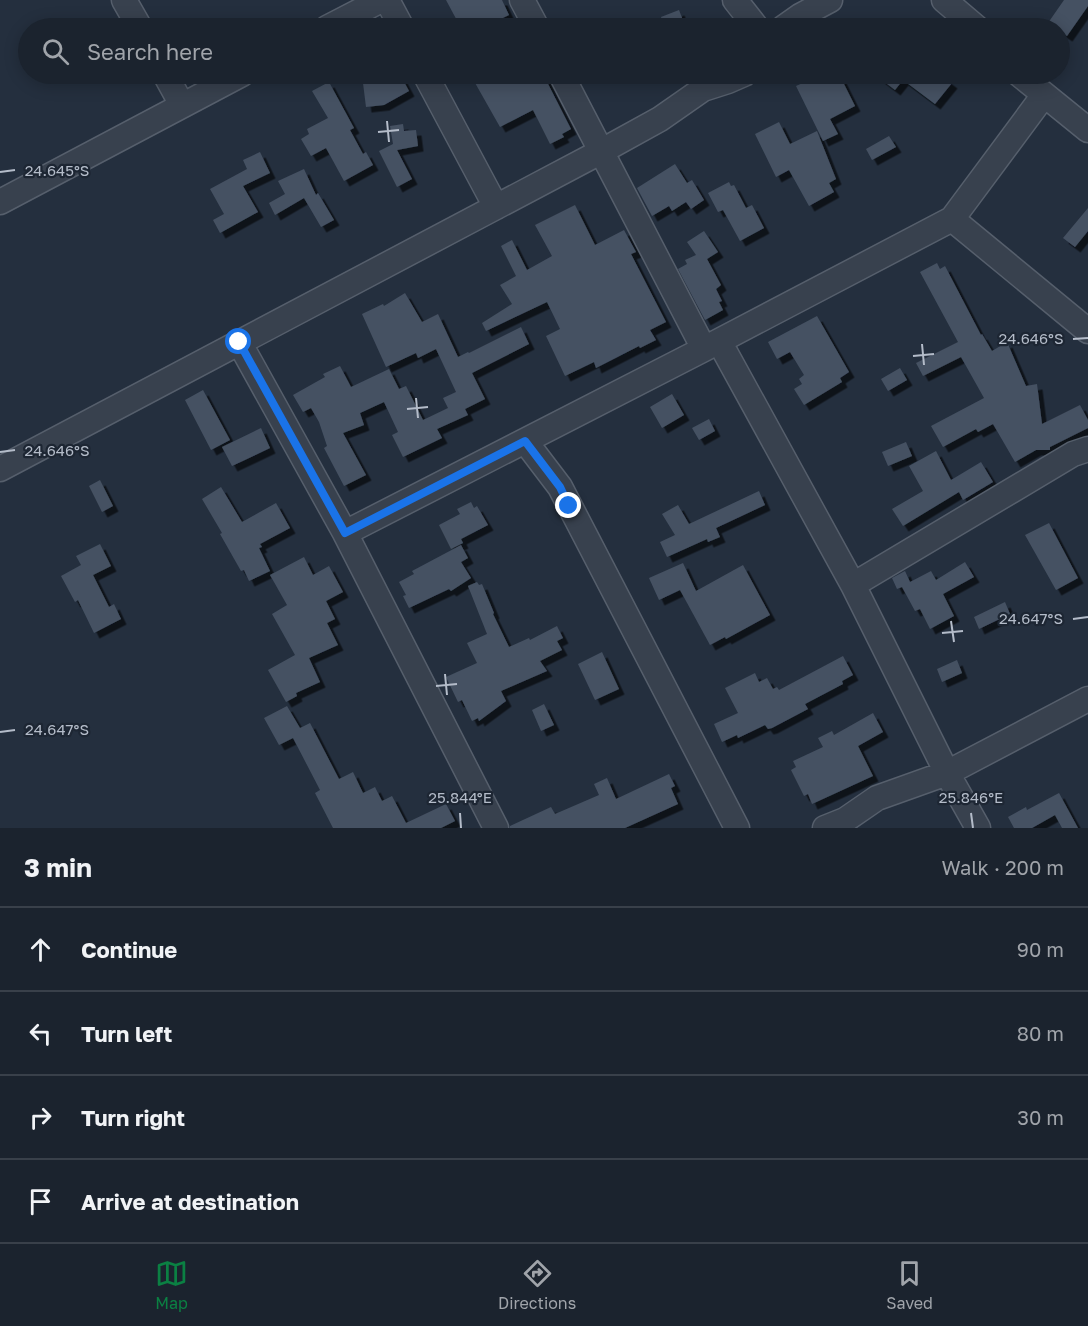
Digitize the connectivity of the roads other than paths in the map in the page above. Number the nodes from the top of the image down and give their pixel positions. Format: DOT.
graph roads {
  1 [pos="124,0"];
  2 [pos="381,0"];
  3 [pos="387,0"];
  4 [pos="522,0"];
  5 [pos="735,0"];
  6 [pos="830,0"];
  7 [pos="944,0"];
  8 [pos="134,18"];
  9 [pos="346,18"];
  10 [pos="397,18"];
  11 [pos="532,18"];
  12 [pos="749,18"];
  13 [pos="797,18"];
  14 [pos="965,18"];
  15 [pos="170,84"];
  16 [pos="223,84"];
  17 [pos="430,84"];
  18 [pos="566,84"];
  19 [pos="719,84"];
  20 [pos="1031,84"];
  21 [pos="1044,95"];
  22 [pos="182,105"];
  23 [pos="1088,130"];
  24 [pos="602,151"];
  25 [pos="0,202"];
  26 [pos="496,207"];
  27 [pos="952,219"];
  28 [pos="1088,331"];
  29 [pos="239,342"];
  30 [pos="712,345"];
  31 [pos="525,441"];
  32 [pos="1088,449"];
  33 [pos="0,469"];
  34 [pos="345,533"];
  35 [pos="853,585"];
  36 [pos="1088,699"];
  37 [pos="947,773"];
  38 [pos="496,828"];
  39 [pos="737,828"];
  40 [pos="825,828"];
  41 [pos="978,828"];
  1 -- 8 [label="street"];
  2 -- 9 [label="street"];
  3 -- 10 [label="street"];
  4 -- 11 [label="street"];
  5 -- 12 [label="street"];
  6 -- 13 [label="street"];
  7 -- 14 [label="street"];
  15 -- 22 [label="street"];
  16 -- 22 [label="street"];
  17 -- 26 [label="street"];
  18 -- 24 [label="street"];
  19 -- 24 [label="street"];
  20 -- 21 [label="street"];
  21 -- 23 [label="street"];
  21 -- 27 [label="street"];
  22 -- 25 [label="street"];
  24 -- 26 [label="street"];
  24 -- 30 [label="street"];
  26 -- 29 [label="street"];
  27 -- 28 [label="street"];
  27 -- 30 [label="street"];
  29 -- 33 [label="street"];
  29 -- 34 [label="street"];
  30 -- 31 [label="street"];
  30 -- 35 [label="street"];
  31 -- 34 [label="street"];
  31 -- 39 [label="street"];
  32 -- 35 [label="street"];
  34 -- 38 [label="street"];
  35 -- 37 [label="street"];
  36 -- 37 [label="street"];
  37 -- 40 [label="street"];
  37 -- 41 [label="street"];
}
